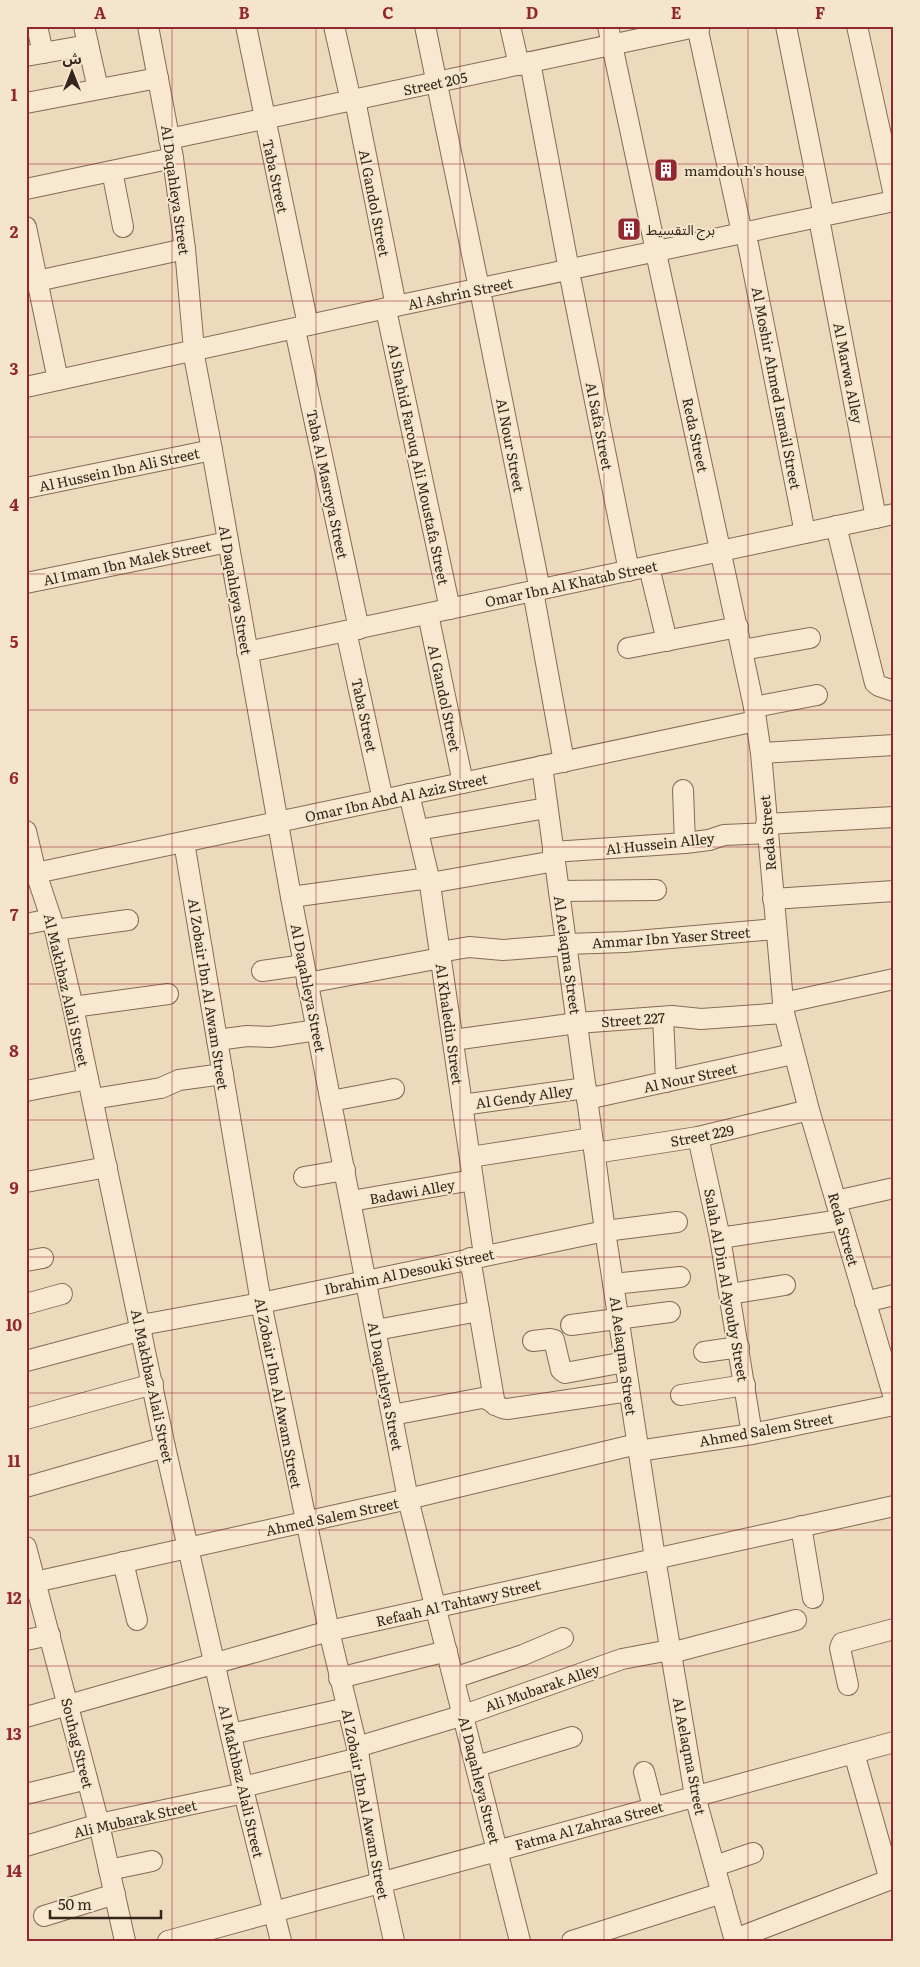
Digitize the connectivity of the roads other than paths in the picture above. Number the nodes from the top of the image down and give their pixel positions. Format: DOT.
graph roads {
  1 [pos="37,26"];
  2 [pos="148,26"];
  3 [pos="246,26"];
  4 [pos="334,26"];
  5 [pos="425,26"];
  6 [pos="510,26"];
  7 [pos="698,26"];
  8 [pos="786,26"];
  9 [pos="857,26"];
  10 [pos="86,36"];
  11 [pos="610,36"];
  12 [pos="35,55"];
  13 [pos="524,64"];
  14 [pos="158,78"];
  15 [pos="437,82"];
  16 [pos="98,89"];
  17 [pos="353,100"];
  18 [pos="26,103"];
  19 [pos="264,119"];
  20 [pos="171,149"];
  21 [pos="112,171"];
  22 [pos="26,189"];
  23 [pos="894,195"];
  24 [pos="894,202"];
  25 [pos="894,214"];
  26 [pos="822,222"];
  27 [pos="26,227"];
  28 [pos="123,228"];
  29 [pos="745,238"];
  30 [pos="185,249"];
  31 [pos="657,257"];
  32 [pos="570,275"];
  33 [pos="38,281"];
  34 [pos="481,294"];
  35 [pos="392,313"];
  36 [pos="302,332"];
  37 [pos="194,356"];
  38 [pos="58,380"];
  39 [pos="26,387"];
  40 [pos="26,399"];
  41 [pos="212,450"];
  42 [pos="26,488"];
  43 [pos="885,516"];
  44 [pos="836,526"];
  45 [pos="805,533"];
  46 [pos="228,542"];
  47 [pos="722,551"];
  48 [pos="639,568"];
  49 [pos="26,583"];
  50 [pos="537,590"];
  51 [pos="450,609"];
  52 [pos="428,614"];
  53 [pos="738,626"];
  54 [pos="353,630"];
  55 [pos="810,638"];
  56 [pos="667,641"];
  57 [pos="628,648"];
  58 [pos="742,650"];
  59 [pos="247,652"];
  60 [pos="894,691"];
  61 [pos="818,696"];
  62 [pos="755,714"];
  63 [pos="894,745"];
  64 [pos="761,753"];
  65 [pos="564,762"];
  66 [pos="542,766"];
  67 [pos="463,783"];
  68 [pos="683,790"];
  69 [pos="410,794"];
  70 [pos="383,800"];
  71 [pos="547,808"];
  72 [pos="894,817"];
  73 [pos="278,822"];
  74 [pos="767,829"];
  75 [pos="418,830"];
  76 [pos="26,832"];
  77 [pos="184,842"];
  78 [pos="685,843"];
  79 [pos="554,857"];
  80 [pos="36,873"];
  81 [pos="430,880"];
  82 [pos="656,890"];
  83 [pos="559,891"];
  84 [pos="894,891"];
  85 [pos="291,897"];
  86 [pos="773,899"];
  87 [pos="128,920"];
  88 [pos="26,924"];
  89 [pos="53,924"];
  90 [pos="775,929"];
  91 [pos="566,944"];
  92 [pos="440,955"];
  93 [pos="262,971"];
  94 [pos="306,974"];
  95 [pos="894,980"];
  96 [pos="168,994"];
  97 [pos="73,1007"];
  98 [pos="783,1008"];
  99 [pos="663,1017"];
  100 [pos="577,1023"];
  101 [pos="317,1030"];
  102 [pos="217,1040"];
  103 [pos="453,1040"];
  104 [pos="794,1054"];
  105 [pos="223,1074"];
  106 [pos="88,1079"];
  107 [pos="666,1082"];
  108 [pos="394,1089"];
  109 [pos="26,1091"];
  110 [pos="586,1093"];
  111 [pos="93,1100"];
  112 [pos="331,1101"];
  113 [pos="462,1105"];
  114 [pos="809,1110"];
  115 [pos="698,1137"];
  116 [pos="593,1145"];
  117 [pos="470,1157"];
  118 [pos="107,1167"];
  119 [pos="345,1170"];
  120 [pos="304,1177"];
  121 [pos="473,1180"];
  122 [pos="26,1182"];
  123 [pos="894,1188"];
  124 [pos="351,1201"];
  125 [pos="836,1201"];
  126 [pos="841,1220"];
  127 [pos="677,1222"];
  128 [pos="606,1231"];
  129 [pos="720,1238"];
  130 [pos="477,1257"];
  131 [pos="680,1277"];
  132 [pos="366,1280"];
  133 [pos="613,1284"];
  134 [pos="785,1285"];
  135 [pos="62,1294"];
  136 [pos="730,1294"];
  137 [pos="894,1295"];
  138 [pos="865,1302"];
  139 [pos="261,1303"];
  140 [pos="26,1304"];
  141 [pos="479,1311"];
  142 [pos="670,1312"];
  143 [pos="618,1318"];
  144 [pos="570,1325"];
  145 [pos="142,1328"];
  146 [pos="376,1330"];
  147 [pos="533,1341"];
  148 [pos="739,1347"];
  149 [pos="704,1352"];
  150 [pos="26,1361"];
  151 [pos="625,1362"];
  152 [pos="153,1384"];
  153 [pos="745,1385"];
  154 [pos="629,1391"];
  155 [pos="681,1395"];
  156 [pos="894,1398"];
  157 [pos="495,1405"];
  158 [pos="894,1405"];
  159 [pos="392,1414"];
  160 [pos="26,1419"];
  161 [pos="752,1434"];
  162 [pos="165,1447"];
  163 [pos="637,1447"];
  164 [pos="26,1487"];
  165 [pos="408,1499"];
  166 [pos="894,1506"];
  167 [pos="305,1522"];
  168 [pos="801,1526"];
  169 [pos="26,1547"];
  170 [pos="189,1547"];
  171 [pos="655,1558"];
  172 [pos="124,1562"];
  173 [pos="31,1582"];
  174 [pos="813,1598"];
  175 [pos="435,1607"];
  176 [pos="137,1620"];
  177 [pos="796,1620"];
  178 [pos="894,1629"];
  179 [pos="329,1631"];
  180 [pos="50,1635"];
  181 [pos="563,1638"];
  182 [pos="26,1640"];
  183 [pos="447,1651"];
  184 [pos="671,1652"];
  185 [pos="215,1664"];
  186 [pos="339,1678"];
  187 [pos="454,1678"];
  188 [pos="848,1685"];
  189 [pos="68,1705"];
  190 [pos="347,1708"];
  191 [pos="464,1715"];
  192 [pos="26,1717"];
  193 [pos="231,1734"];
  194 [pos="572,1737"];
  195 [pos="894,1742"];
  196 [pos="358,1753"];
  197 [pos="854,1753"];
  198 [pos="477,1766"];
  199 [pos="644,1772"];
  200 [pos="87,1779"];
  201 [pos="244,1790"];
  202 [pos="26,1794"];
  203 [pos="696,1796"];
  204 [pos="653,1807"];
  205 [pos="99,1824"];
  206 [pos="26,1846"];
  207 [pos="498,1850"];
  208 [pos="753,1853"];
  209 [pos="152,1861"];
  210 [pos="715,1866"];
  211 [pos="109,1870"];
  212 [pos="892,1879"];
  213 [pos="381,1882"];
  214 [pos="722,1893"];
  215 [pos="115,1894"];
  216 [pos="274,1912"];
  217 [pos="44,1916"];
  218 [pos="735,1940"];
  219 [pos="125,1941"];
  220 [pos="168,1941"];
  221 [pos="280,1941"];
  222 [pos="394,1941"];
  223 [pos="520,1941"];
  224 [pos="572,1941"];
  1 -- 12 [label="street"];
  2 -- 14 [label="street, Al Daqahleya Street"];
  3 -- 19 [label="street, Taba Street"];
  4 -- 17 [label="street, Al Gandol Street"];
  5 -- 15 [label="street, Al Nour Street"];
  6 -- 13 [label="street, Al Safa Street"];
  7 -- 11 [label="street, Street 205"];
  7 -- 29 [label="street, Al Moshir Ahmed Ismail Street"];
  8 -- 26 [label="street, Al Marwa Alley"];
  9 -- 23 [label="street"];
  10 -- 12 [label="street"];
  10 -- 16 [label="street"];
  11 -- 13 [label="street, Street 205"];
  11 -- 31 [label="street, Reda Street"];
  13 -- 15 [label="street, Street 205"];
  13 -- 32 [label="street, Al Safa Street"];
  14 -- 16 [label="street"];
  14 -- 20 [label="street, Al Daqahleya Street"];
  15 -- 17 [label="street, Street 205"];
  15 -- 34 [label="street, Al Nour Street"];
  16 -- 18 [label="street"];
  17 -- 19 [label="street, Street 205"];
  17 -- 35 [label="street, Al Gandol Street"];
  19 -- 20 [label="street, Street 205"];
  19 -- 36 [label="street, Taba Street"];
  20 -- 21 [label="street, Street 205"];
  20 -- 30 [label="street, Al Daqahleya Street"];
  21 -- 22 [label="street, Street 205"];
  21 -- 28 [label="street"];
  24 -- 26 [label="street, Al Ashrin Street"];
  25 -- 26 [label="street, Al Ashrin Street"];
  26 -- 29 [label="street, Al Ashrin Street"];
  26 -- 43 [label="street, Al Marwa Alley"];
  27 -- 33 [label="street"];
  29 -- 31 [label="street, Al Ashrin Street"];
  29 -- 45 [label="street, Al Moshir Ahmed Ismail Street"];
  30 -- 33 [label="street"];
  30 -- 37 [label="street, Al Daqahleya Street"];
  31 -- 32 [label="street, Al Ashrin Street"];
  31 -- 47 [label="street, Reda Street"];
  32 -- 34 [label="street, Al Ashrin Street"];
  32 -- 48 [label="street, Al Safa Street"];
  33 -- 38 [label="street"];
  34 -- 35 [label="street, Al Ashrin Street"];
  34 -- 50 [label="street, Al Nour Street"];
  35 -- 36 [label="street, Al Ashrin Street"];
  35 -- 51 [label="street, Al Shahid Farouq Ali Moustafa Street"];
  36 -- 37 [label="street, Al Ashrin Street"];
  36 -- 54 [label="street, Taba Al Masreya Street"];
  37 -- 38 [label="street, Al Ashrin Street"];
  37 -- 40 [label="street, Al Ashrin Street"];
  37 -- 41 [label="street, Al Daqahleya Street"];
  38 -- 39 [label="street, Al Ashrin Street"];
  41 -- 42 [label="street, Al Hussein Ibn Ali Street"];
  41 -- 46 [label="street, Al Daqahleya Street"];
  43 -- 44 [label="street, Omar Ibn Al Khatab Street"];
  44 -- 45 [label="street, Omar Ibn Al Khatab Street"];
  44 -- 60 [label="street"];
  45 -- 47 [label="street, Omar Ibn Al Khatab Street"];
  46 -- 49 [label="street, Al Imam Ibn Malek Street"];
  46 -- 59 [label="street, Al Daqahleya Street"];
  47 -- 48 [label="street, Omar Ibn Al Khatab Street"];
  47 -- 53 [label="street, Reda Street"];
  48 -- 50 [label="street, Omar Ibn Al Khatab Street"];
  48 -- 56 [label="street, Al Safa Street"];
  50 -- 51 [label="street, Omar Ibn Al Khatab Street"];
  50 -- 65 [label="street, Al Nour Street"];
  51 -- 52 [label="street, Omar Ibn Al Khatab Street"];
  52 -- 54 [label="street, Omar Ibn Al Khatab Street"];
  52 -- 67 [label="street, Al Gandol Street"];
  53 -- 56 [label="street"];
  53 -- 58 [label="street, Reda Street"];
  54 -- 59 [label="street, Omar Ibn Al Khatab Street"];
  54 -- 70 [label="street, Taba Street"];
  55 -- 58 [label="street"];
  56 -- 57 [label="street"];
  58 -- 62 [label="street, Reda Street"];
  59 -- 73 [label="street, Al Daqahleya Street"];
  61 -- 62 [label="street, Omar Ibn Abd Al Aziz Street"];
  62 -- 64 [label="street, Reda Street"];
  62 -- 65 [label="street, Omar Ibn Abd Al Aziz Street"];
  63 -- 64 [label="street"];
  64 -- 74 [label="street, Reda Street"];
  65 -- 66 [label="street, Omar Ibn Abd Al Aziz Street"];
  66 -- 67 [label="street, Omar Ibn Abd Al Aziz Street"];
  66 -- 71 [label="street, Al Aelaqma Street"];
  67 -- 69 [label="street, Omar Ibn Abd Al Aziz Street"];
  68 -- 78 [label="street"];
  69 -- 70 [label="street, Omar Ibn Abd Al Aziz Street"];
  69 -- 75 [label="street, Al Khaledin Street"];
  70 -- 73 [label="street, Omar Ibn Abd Al Aziz Street"];
  71 -- 75 [label="street"];
  71 -- 79 [label="street, Al Aelaqma Street"];
  72 -- 74 [label="street, Al Hussein Alley"];
  73 -- 77 [label="street, Omar Ibn Abd Al Aziz Street"];
  73 -- 85 [label="street, Al Daqahleya Street"];
  74 -- 78 [label="street, Al Hussein Alley"];
  74 -- 86 [label="street, Reda Street"];
  75 -- 81 [label="street, Al Khaledin Street"];
  76 -- 80 [label="street, Al Makhbaz Alali Street"];
  77 -- 80 [label="street, Omar Ibn Abd Al Aziz Street"];
  77 -- 102 [label="street, Al Zobair Ibn Al Awam Street"];
  78 -- 79 [label="street, Al Hussein Alley"];
  79 -- 81 [label="street, Al Hussein Alley"];
  79 -- 83 [label="street, Al Aelaqma Street"];
  80 -- 89 [label="street, Al Makhbaz Alali Street"];
  81 -- 85 [label="street, Al Hussein Alley"];
  81 -- 92 [label="street, Al Khaledin Street"];
  82 -- 83 [label="street"];
  83 -- 91 [label="street, Al Aelaqma Street"];
  84 -- 86 [label="street"];
  85 -- 94 [label="street, Al Daqahleya Street"];
  86 -- 90 [label="street, Reda Street"];
  87 -- 89 [label="street"];
  88 -- 89 [label="street"];
  89 -- 97 [label="street, Al Makhbaz Alali Street"];
  90 -- 91 [label="street, Ammar Ibn Yaser Street"];
  90 -- 98 [label="street, Reda Street"];
  91 -- 92 [label="street, Ammar Ibn Yaser Street"];
  91 -- 100 [label="street, Al Aelaqma Street"];
  92 -- 94 [label="street, Ammar Ibn Yaser Street"];
  92 -- 103 [label="street, Al Khaledin Street"];
  93 -- 94 [label="street, Ammar Ibn Yaser Street"];
  94 -- 101 [label="street, Al Daqahleya Street"];
  95 -- 98 [label="street, Street 227"];
  96 -- 97 [label="street"];
  97 -- 106 [label="street, Al Makhbaz Alali Street"];
  98 -- 99 [label="street, Street 227"];
  98 -- 104 [label="street, Reda Street"];
  99 -- 100 [label="street, Street 227"];
  99 -- 107 [label="street"];
  100 -- 103 [label="street, Street 227"];
  100 -- 110 [label="street, Al Aelaqma Street"];
  101 -- 102 [label="street"];
  101 -- 112 [label="street, Al Daqahleya Street"];
  102 -- 105 [label="street, Al Zobair Ibn Al Awam Street"];
  103 -- 113 [label="street, Al Khaledin Street"];
  104 -- 107 [label="street, Al Nour Street"];
  104 -- 114 [label="street, Reda Street"];
  105 -- 111 [label="street"];
  105 -- 139 [label="street, Al Zobair Ibn Al Awam Street"];
  106 -- 109 [label="street"];
  106 -- 111 [label="street, Al Makhbaz Alali Street"];
  107 -- 110 [label="street, Al Nour Street"];
  108 -- 112 [label="street"];
  110 -- 113 [label="street, Al Gendy Alley"];
  110 -- 116 [label="street, Al Aelaqma Street"];
  111 -- 118 [label="street, Al Makhbaz Alali Street"];
  112 -- 119 [label="street, Al Daqahleya Street"];
  113 -- 117 [label="street, Al Khaledin Street"];
  114 -- 115 [label="street, Street 229"];
  114 -- 125 [label="street, Reda Street"];
  115 -- 116 [label="street, Street 229"];
  115 -- 129 [label="street, Salah Al Din Al Ayouby Street"];
  116 -- 117 [label="street, Street 229"];
  116 -- 128 [label="street, Al Aelaqma Street"];
  117 -- 121 [label="street, Al Khaledin Street"];
  118 -- 122 [label="street"];
  118 -- 145 [label="street, Al Makhbaz Alali Street"];
  119 -- 120 [label="street"];
  119 -- 124 [label="street, Al Daqahleya Street"];
  121 -- 124 [label="street, Badawi Alley"];
  121 -- 130 [label="street, Al Khaledin Street"];
  123 -- 125 [label="street"];
  124 -- 132 [label="street, Al Daqahleya Street"];
  125 -- 126 [label="street, Reda Street"];
  126 -- 129 [label="street"];
  126 -- 138 [label="street, Reda Street"];
  127 -- 128 [label="street, Ibrahim Al Desouki Street"];
  128 -- 130 [label="street, Ibrahim Al Desouki Street"];
  128 -- 133 [label="street, Al Aelaqma Street"];
  129 -- 136 [label="street, Salah Al Din Al Ayouby Street"];
  130 -- 132 [label="street, Ibrahim Al Desouki Street"];
  130 -- 141 [label="street, Al Khaledin Street"];
  131 -- 133 [label="street"];
  132 -- 139 [label="street, Ibrahim Al Desouki Street"];
  132 -- 146 [label="street, Al Daqahleya Street"];
  133 -- 143 [label="street, Al Aelaqma Street"];
  134 -- 136 [label="street"];
  135 -- 140 [label="street"];
  136 -- 148 [label="street, Salah Al Din Al Ayouby Street"];
  137 -- 138 [label="street"];
  138 -- 156 [label="street, Reda Street"];
  139 -- 145 [label="street, Ibrahim Al Desouki Street"];
  139 -- 167 [label="street, Al Zobair Ibn Al Awam Street"];
  141 -- 146 [label="street"];
  141 -- 157 [label="street, Al Khaledin Street"];
  142 -- 143 [label="street"];
  143 -- 144 [label="street"];
  143 -- 151 [label="street, Al Aelaqma Street"];
  145 -- 150 [label="street, Ibrahim Al Desouki Street"];
  145 -- 152 [label="street, Al Makhbaz Alali Street"];
  146 -- 159 [label="street, Al Daqahleya Street"];
  147 -- 151 [label="street"];
  148 -- 149 [label="street"];
  148 -- 153 [label="street, Salah Al Din Al Ayouby Street"];
  151 -- 154 [label="street, Al Aelaqma Street"];
  152 -- 160 [label="street"];
  152 -- 162 [label="street, Al Makhbaz Alali Street"];
  153 -- 155 [label="street"];
  153 -- 161 [label="street, Salah Al Din Al Ayouby Street"];
  154 -- 157 [label="street"];
  154 -- 163 [label="street, Al Aelaqma Street"];
  157 -- 159 [label="street"];
  158 -- 161 [label="street, Ahmed Salem Street"];
  159 -- 165 [label="street, Al Daqahleya Street"];
  161 -- 163 [label="street, Ahmed Salem Street"];
  162 -- 164 [label="street"];
  162 -- 170 [label="street, Al Makhbaz Alali Street"];
  163 -- 165 [label="street, Ahmed Salem Street"];
  163 -- 171 [label="street, Al Aelaqma Street"];
  165 -- 167 [label="street, Ahmed Salem Street"];
  165 -- 175 [label="street, Al Daqahleya Street"];
  166 -- 168 [label="street, Refaah Al Tahtawy Street"];
  167 -- 170 [label="street, Ahmed Salem Street"];
  167 -- 179 [label="street, Al Zobair Ibn Al Awam Street"];
  168 -- 171 [label="street, Refaah Al Tahtawy Street"];
  168 -- 174 [label="street"];
  169 -- 173 [label="street, Souhag Street"];
  170 -- 172 [label="street, Ahmed Salem Street"];
  170 -- 185 [label="street, Al Makhbaz Alali Street"];
  171 -- 175 [label="street, Refaah Al Tahtawy Street"];
  171 -- 184 [label="street, Al Aelaqma Street"];
  172 -- 173 [label="street, Ahmed Salem Street"];
  172 -- 176 [label="street"];
  173 -- 180 [label="street, Souhag Street"];
  175 -- 179 [label="street, Refaah Al Tahtawy Street"];
  175 -- 183 [label="street, Al Daqahleya Street"];
  177 -- 184 [label="street, Ali Mubarak Alley"];
  178 -- 188 [label="street"];
  179 -- 185 [label="street, Refaah Al Tahtawy Street"];
  179 -- 186 [label="street, Al Zobair Ibn Al Awam Street"];
  180 -- 182 [label="street"];
  180 -- 189 [label="street, Souhag Street"];
  181 -- 187 [label="street"];
  183 -- 186 [label="street"];
  183 -- 187 [label="street, Al Daqahleya Street"];
  184 -- 191 [label="street, Ali Mubarak Alley"];
  184 -- 203 [label="street, Al Aelaqma Street"];
  185 -- 189 [label="street, Refaah Al Tahtawy Street"];
  185 -- 193 [label="street, Al Makhbaz Alali Street"];
  186 -- 190 [label="street, Al Zobair Ibn Al Awam Street"];
  187 -- 191 [label="street, Al Daqahleya Street"];
  189 -- 192 [label="street, Refaah Al Tahtawy Street"];
  189 -- 200 [label="street, Souhag Street"];
  190 -- 193 [label="street"];
  190 -- 196 [label="street, Al Zobair Ibn Al Awam Street"];
  191 -- 196 [label="street, Ali Mubarak Alley"];
  191 -- 198 [label="street, Al Daqahleya Street"];
  193 -- 201 [label="street, Al Makhbaz Alali Street"];
  194 -- 198 [label="street"];
  195 -- 197 [label="street, Fatma Al Zahraa Street"];
  196 -- 201 [label="street, Ali Mubarak Street"];
  196 -- 213 [label="street, Al Zobair Ibn Al Awam Street"];
  197 -- 203 [label="street, Fatma Al Zahraa Street"];
  197 -- 212 [label="street"];
  198 -- 207 [label="street, Al Daqahleya Street"];
  199 -- 204 [label="street"];
  200 -- 202 [label="street"];
  200 -- 205 [label="street, Souhag Street"];
  201 -- 205 [label="street, Ali Mubarak Street"];
  201 -- 216 [label="street, Al Makhbaz Alali Street"];
  203 -- 204 [label="street, Fatma Al Zahraa Street"];
  203 -- 210 [label="street, Al Aelaqma Street"];
  204 -- 207 [label="street, Fatma Al Zahraa Street"];
  205 -- 206 [label="street, Ali Mubarak Street"];
  205 -- 211 [label="street, Souhag Street"];
  207 -- 213 [label="street, Fatma Al Zahraa Street"];
  207 -- 223 [label="street, Al Daqahleya Street"];
  208 -- 210 [label="street"];
  209 -- 211 [label="street"];
  210 -- 214 [label="street, Al Aelaqma Street"];
  211 -- 215 [label="street, Souhag Street"];
  212 -- 218 [label="street"];
  213 -- 216 [label="street, Fatma Al Zahraa Street"];
  213 -- 222 [label="street, Al Zobair Ibn Al Awam Street"];
  214 -- 218 [label="street, Al Aelaqma Street"];
  214 -- 224 [label="street"];
  215 -- 217 [label="street"];
  215 -- 219 [label="street, Souhag Street"];
  216 -- 220 [label="street, Fatma Al Zahraa Street"];
  216 -- 221 [label="street, Al Makhbaz Alali Street"];
}
